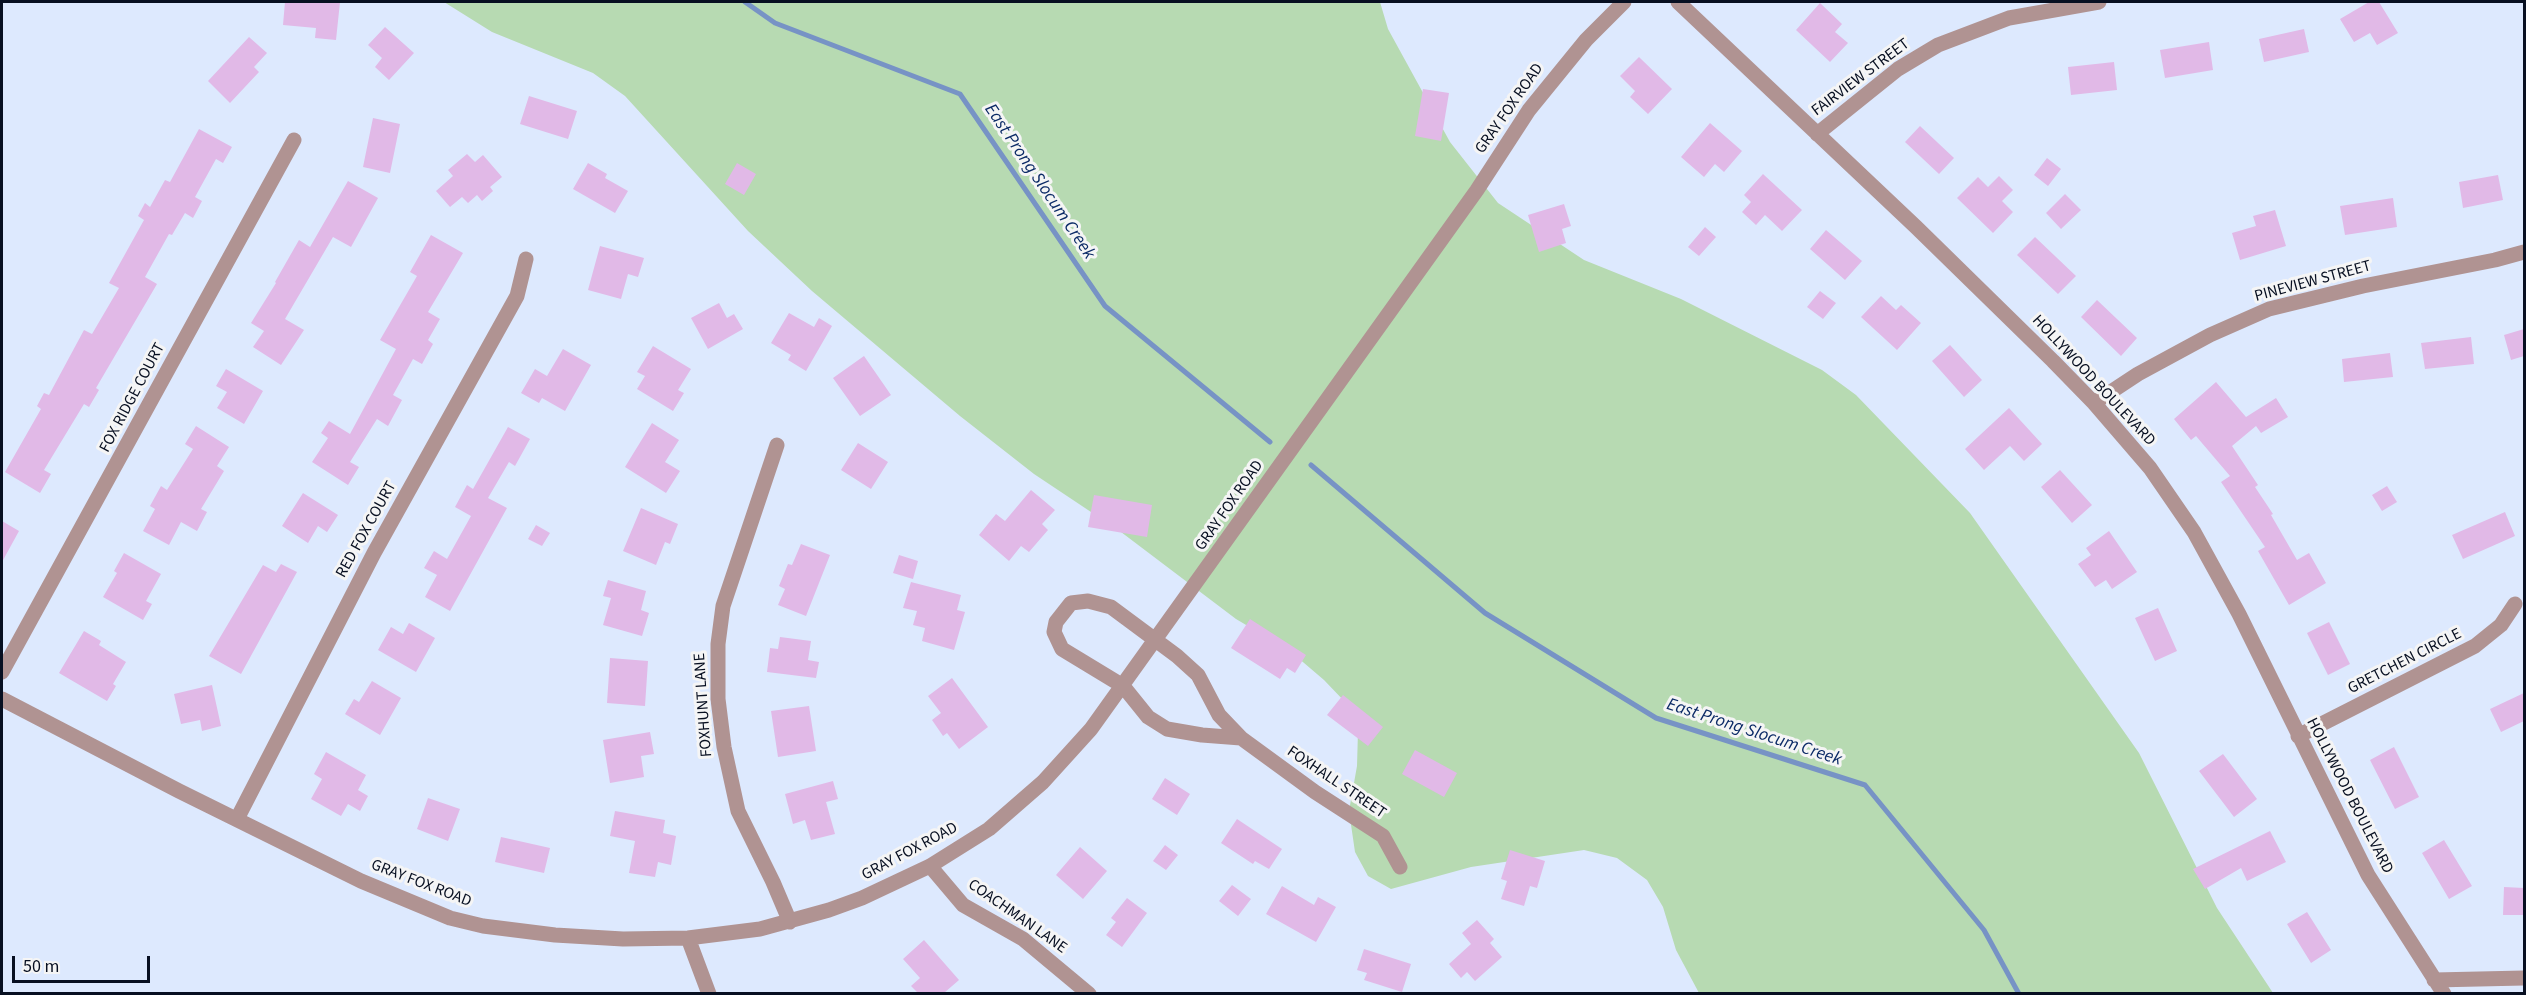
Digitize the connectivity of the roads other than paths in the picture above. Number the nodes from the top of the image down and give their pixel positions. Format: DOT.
graph roads {
  1 [pos="1624,2"];
  2 [pos="1678,2"];
  3 [pos="2099,2"];
  4 [pos="1817,134"];
  5 [pos="294,140"];
  6 [pos="2524,252"];
  7 [pos="526,259"];
  8 [pos="2094,403"];
  9 [pos="777,445"];
  10 [pos="2516,604"];
  11 [pos="1156,641"];
  12 [pos="2,672"];
  13 [pos="1123,686"];
  14 [pos="2,699"];
  15 [pos="2298,736"];
  16 [pos="1241,738"];
  17 [pos="237,819"];
  18 [pos="930,866"];
  19 [pos="1400,867"];
  20 [pos="790,922"];
  21 [pos="688,938"];
  22 [pos="2524,978"];
  23 [pos="2434,980"];
  24 [pos="709,993"];
  25 [pos="1089,993"];
  26 [pos="2444,993"];
  1 -- 11 [label="street, GRAY FOX ROAD"];
  2 -- 4 [label="street, HOLLYWOOD BOULEVARD"];
  3 -- 4 [label="street, FAIRVIEW STREET"];
  4 -- 8 [label="street, HOLLYWOOD BOULEVARD"];
  5 -- 12 [label="street, FOX RIDGE COURT"];
  6 -- 8 [label="street, PINEVIEW STREET"];
  7 -- 17 [label="street, RED FOX COURT"];
  8 -- 15 [label="street, HOLLYWOOD BOULEVARD"];
  9 -- 20 [label="street, FOXHUNT LANE"];
  10 -- 15 [label="street, GRETCHEN CIRCLE"];
  11 -- 13 [label="street, GRAY FOX ROAD"];
  11 -- 13 [label="street, FOXHALL STREET"];
  11 -- 16 [label="street, FOXHALL STREET"];
  13 -- 16 [label="street, FOXHALL STREET"];
  13 -- 18 [label="street, GRAY FOX ROAD"];
  14 -- 17 [label="street, GRAY FOX ROAD"];
  15 -- 23 [label="street, HOLLYWOOD BOULEVARD"];
  16 -- 19 [label="street, FOXHALL STREET"];
  17 -- 21 [label="street, GRAY FOX ROAD"];
  18 -- 20 [label="street, GRAY FOX ROAD"];
  18 -- 25 [label="street, COACHMAN LANE"];
  20 -- 21 [label="street, GRAY FOX ROAD"];
  21 -- 24 [label="street"];
  22 -- 23 [label="street"];
  23 -- 26 [label="street, HOLLYWOOD BOULEVARD"];
}
